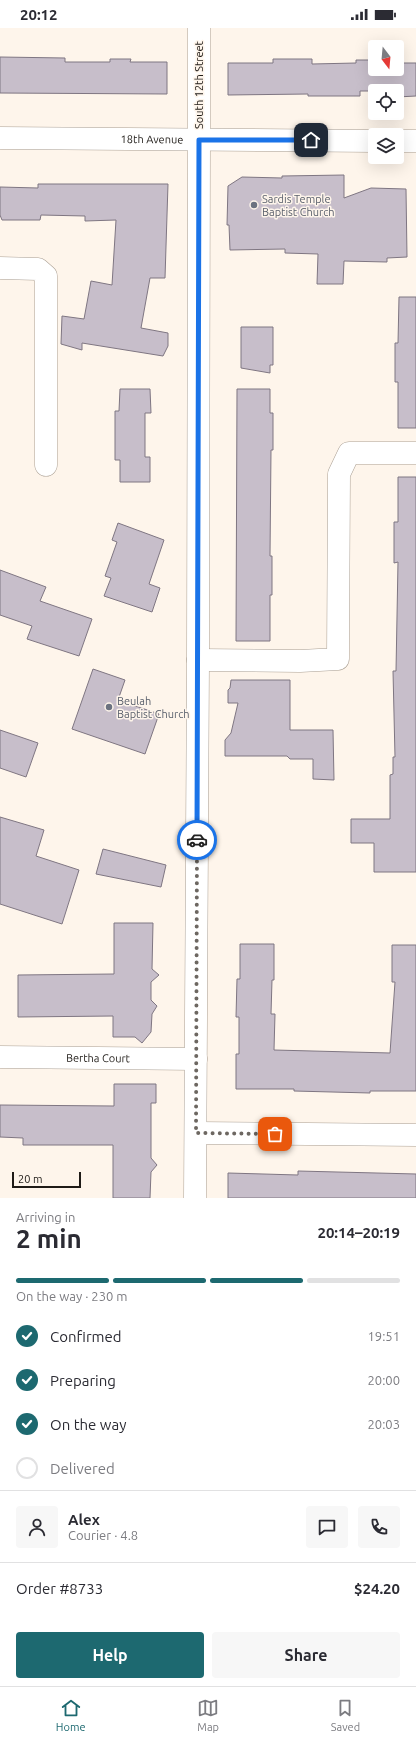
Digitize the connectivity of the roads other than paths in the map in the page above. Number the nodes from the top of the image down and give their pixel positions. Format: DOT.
graph roads {
  1 [pos="200,28"];
  2 [pos="0,138"];
  3 [pos="199,140"];
  4 [pos="368,140"];
  5 [pos="404,141"];
  6 [pos="416,141"];
  7 [pos="0,268"];
  8 [pos="416,454"];
  9 [pos="46,465"];
  10 [pos="198,660"];
  11 [pos="0,1057"];
  12 [pos="196,1060"];
  13 [pos="196,1133"];
  14 [pos="416,1135"];
  15 [pos="195,1198"];
  1 -- 3 [label="street, South 12th Street"];
  2 -- 3 [label="street, 18th Avenue"];
  3 -- 4 [label="street, 18th Avenue"];
  3 -- 10 [label="street, South 12th Street"];
  5 -- 6 [label="street"];
  7 -- 9 [label="street"];
  8 -- 10 [label="street"];
  10 -- 12 [label="street, South 12th Street"];
  11 -- 12 [label="street, Bertha Court"];
  12 -- 13 [label="street, South 12th Street"];
  13 -- 14 [label="street"];
  13 -- 15 [label="street, South 12th Street"];
}
